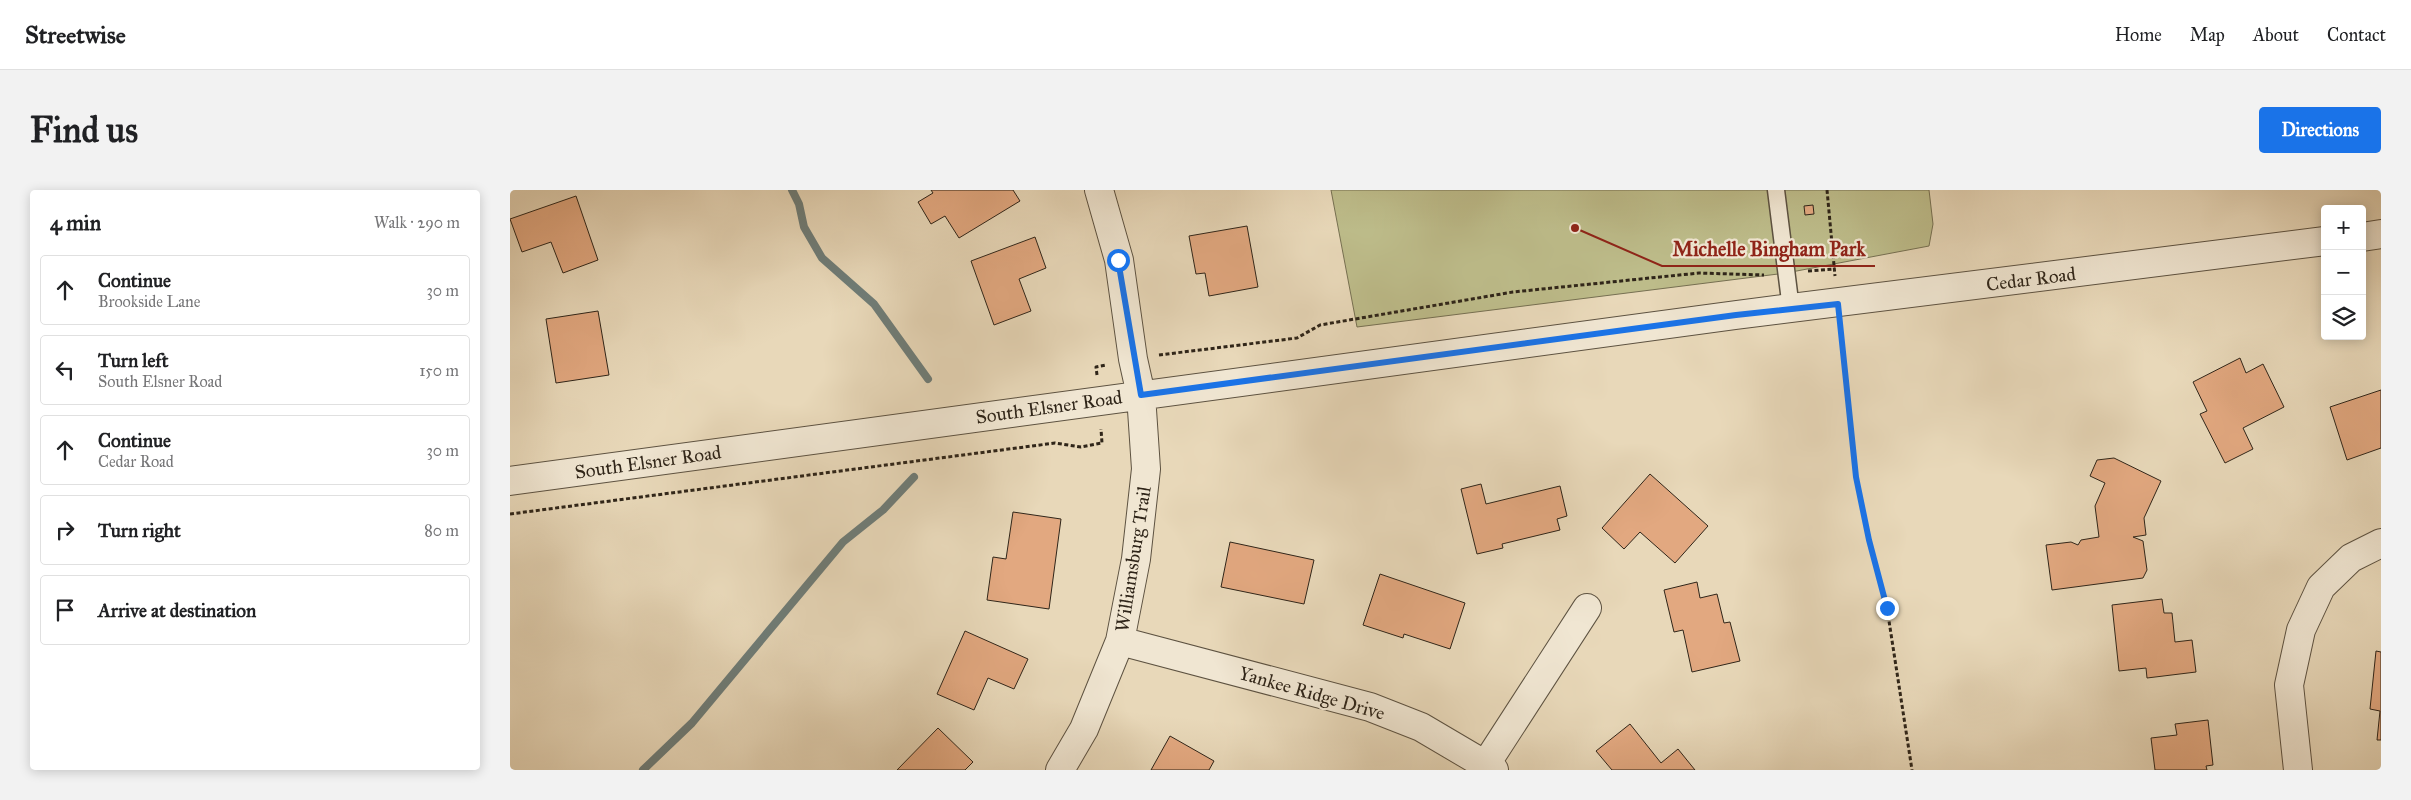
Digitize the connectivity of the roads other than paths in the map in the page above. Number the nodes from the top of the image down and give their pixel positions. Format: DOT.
graph roads {
  1 [pos="1099,190"];
  2 [pos="1776,190"];
  3 [pos="2381,234"];
  4 [pos="2366,236"];
  5 [pos="2321,242"];
  6 [pos="1791,309"];
  7 [pos="1736,315"];
  8 [pos="1141,395"];
  9 [pos="510,480"];
  10 [pos="2381,543"];
  11 [pos="1587,608"];
  12 [pos="1120,641"];
  13 [pos="1490,767"];
  14 [pos="1060,770"];
  15 [pos="2298,770"];
  1 -- 8 [label="street, Williamsburg Trail"];
  2 -- 6 [label="lane"];
  3 -- 4 [label="street"];
  5 -- 6 [label="street, Cedar Road"];
  6 -- 7 [label="street, Cedar Road"];
  7 -- 8 [label="street, South Elsner Road"];
  8 -- 9 [label="street, South Elsner Road"];
  8 -- 12 [label="street, Williamsburg Trail"];
  10 -- 15 [label="street"];
  11 -- 13 [label="street"];
  12 -- 13 [label="street, Yankee Ridge Drive"];
  12 -- 14 [label="street, Williamsburg Trail"];
}
